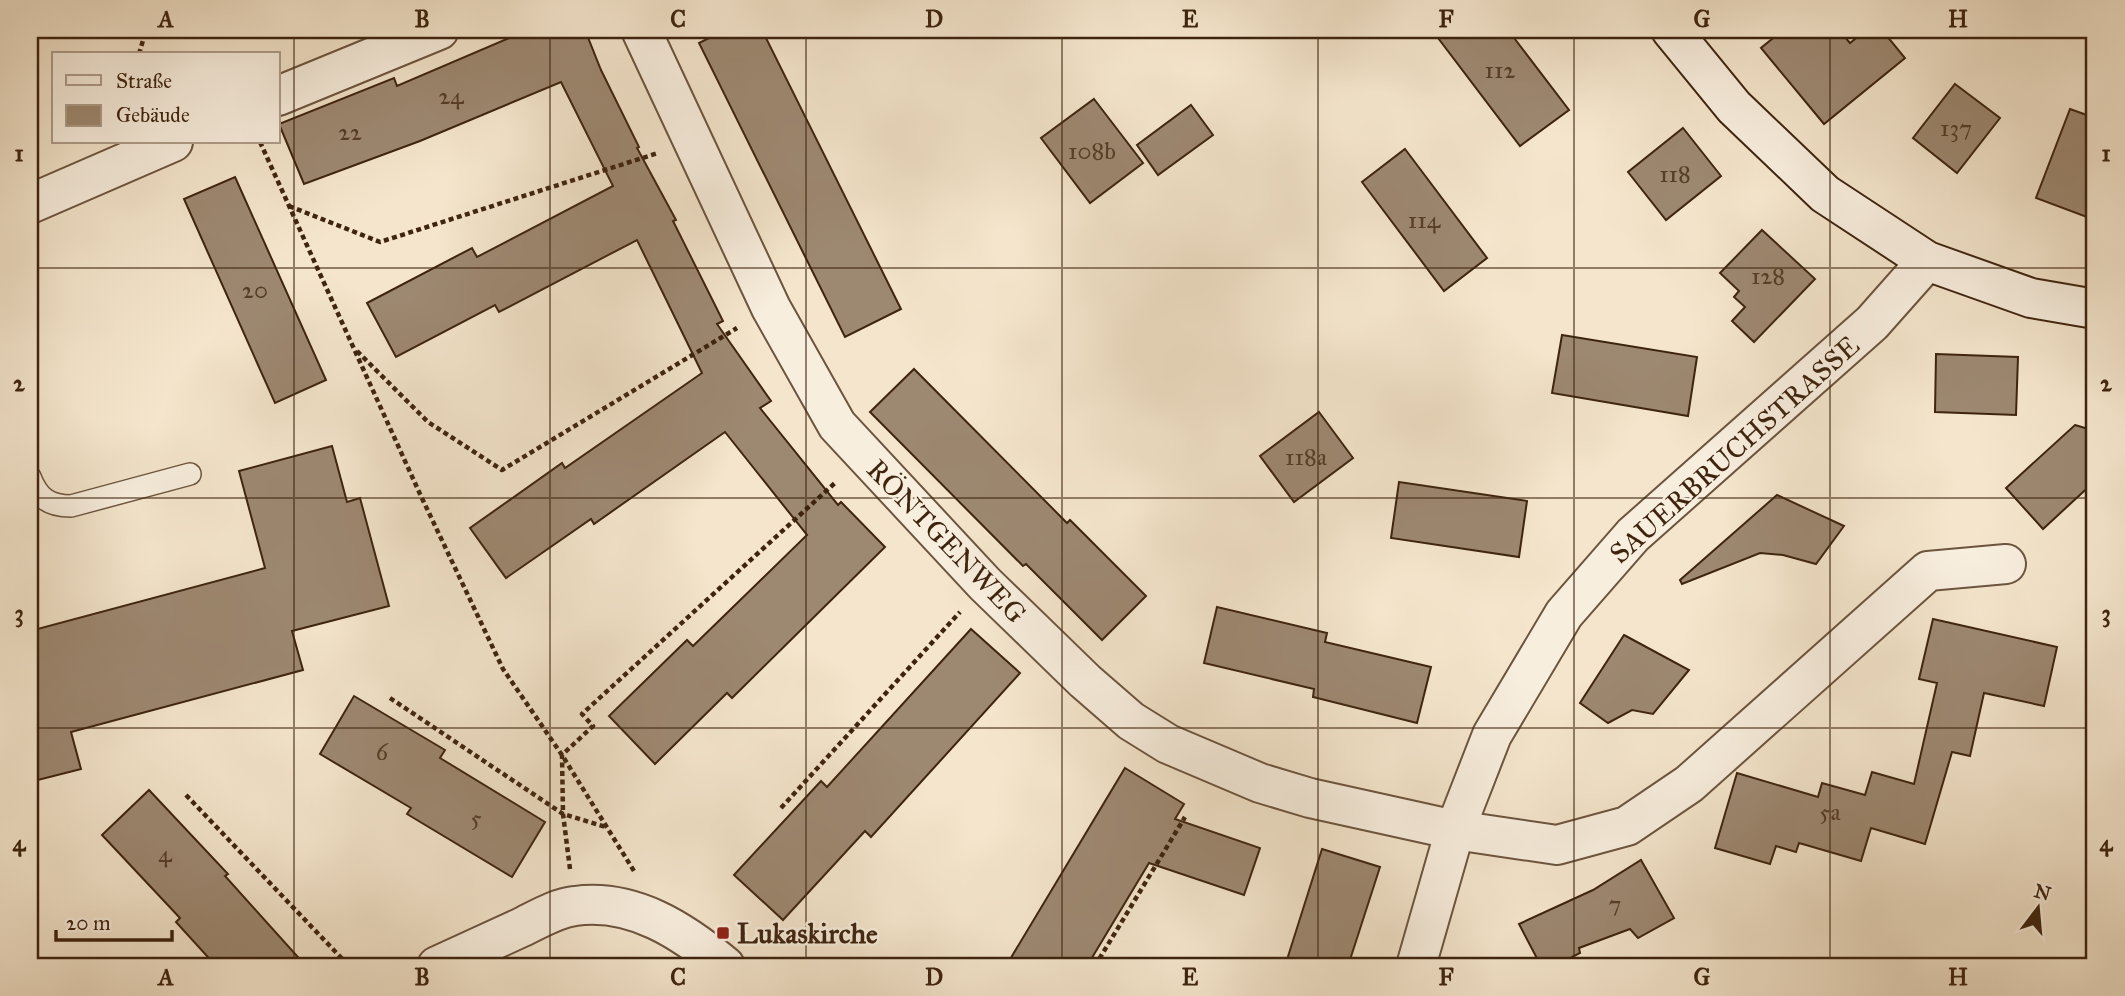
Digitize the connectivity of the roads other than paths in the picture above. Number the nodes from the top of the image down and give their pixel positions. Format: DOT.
graph roads {
  1 [pos="439,30"];
  2 [pos="641,30"];
  3 [pos="1671,30"];
  4 [pos="280,95"];
  5 [pos="168,144"];
  6 [pos="30,204"];
  7 [pos="1927,261"];
  8 [pos="2095,309"];
  9 [pos="190,474"];
  10 [pos="30,477"];
  11 [pos="2006,565"];
  12 [pos="1455,830"];
  13 [pos="437,966"];
  14 [pos="725,966"];
  15 [pos="1416,966"];
  1 -- 4 [label="street"];
  2 -- 12 [label="street, RÖNTGENWEG"];
  3 -- 7 [label="street"];
  5 -- 6 [label="street"];
  7 -- 8 [label="street"];
  7 -- 12 [label="street, SAUERBRUCHSTRASSE"];
  9 -- 10 [label="lane"];
  11 -- 12 [label="street"];
  12 -- 15 [label="street, SAUERBRUCHSTRASSE"];
  13 -- 14 [label="street"];
}
